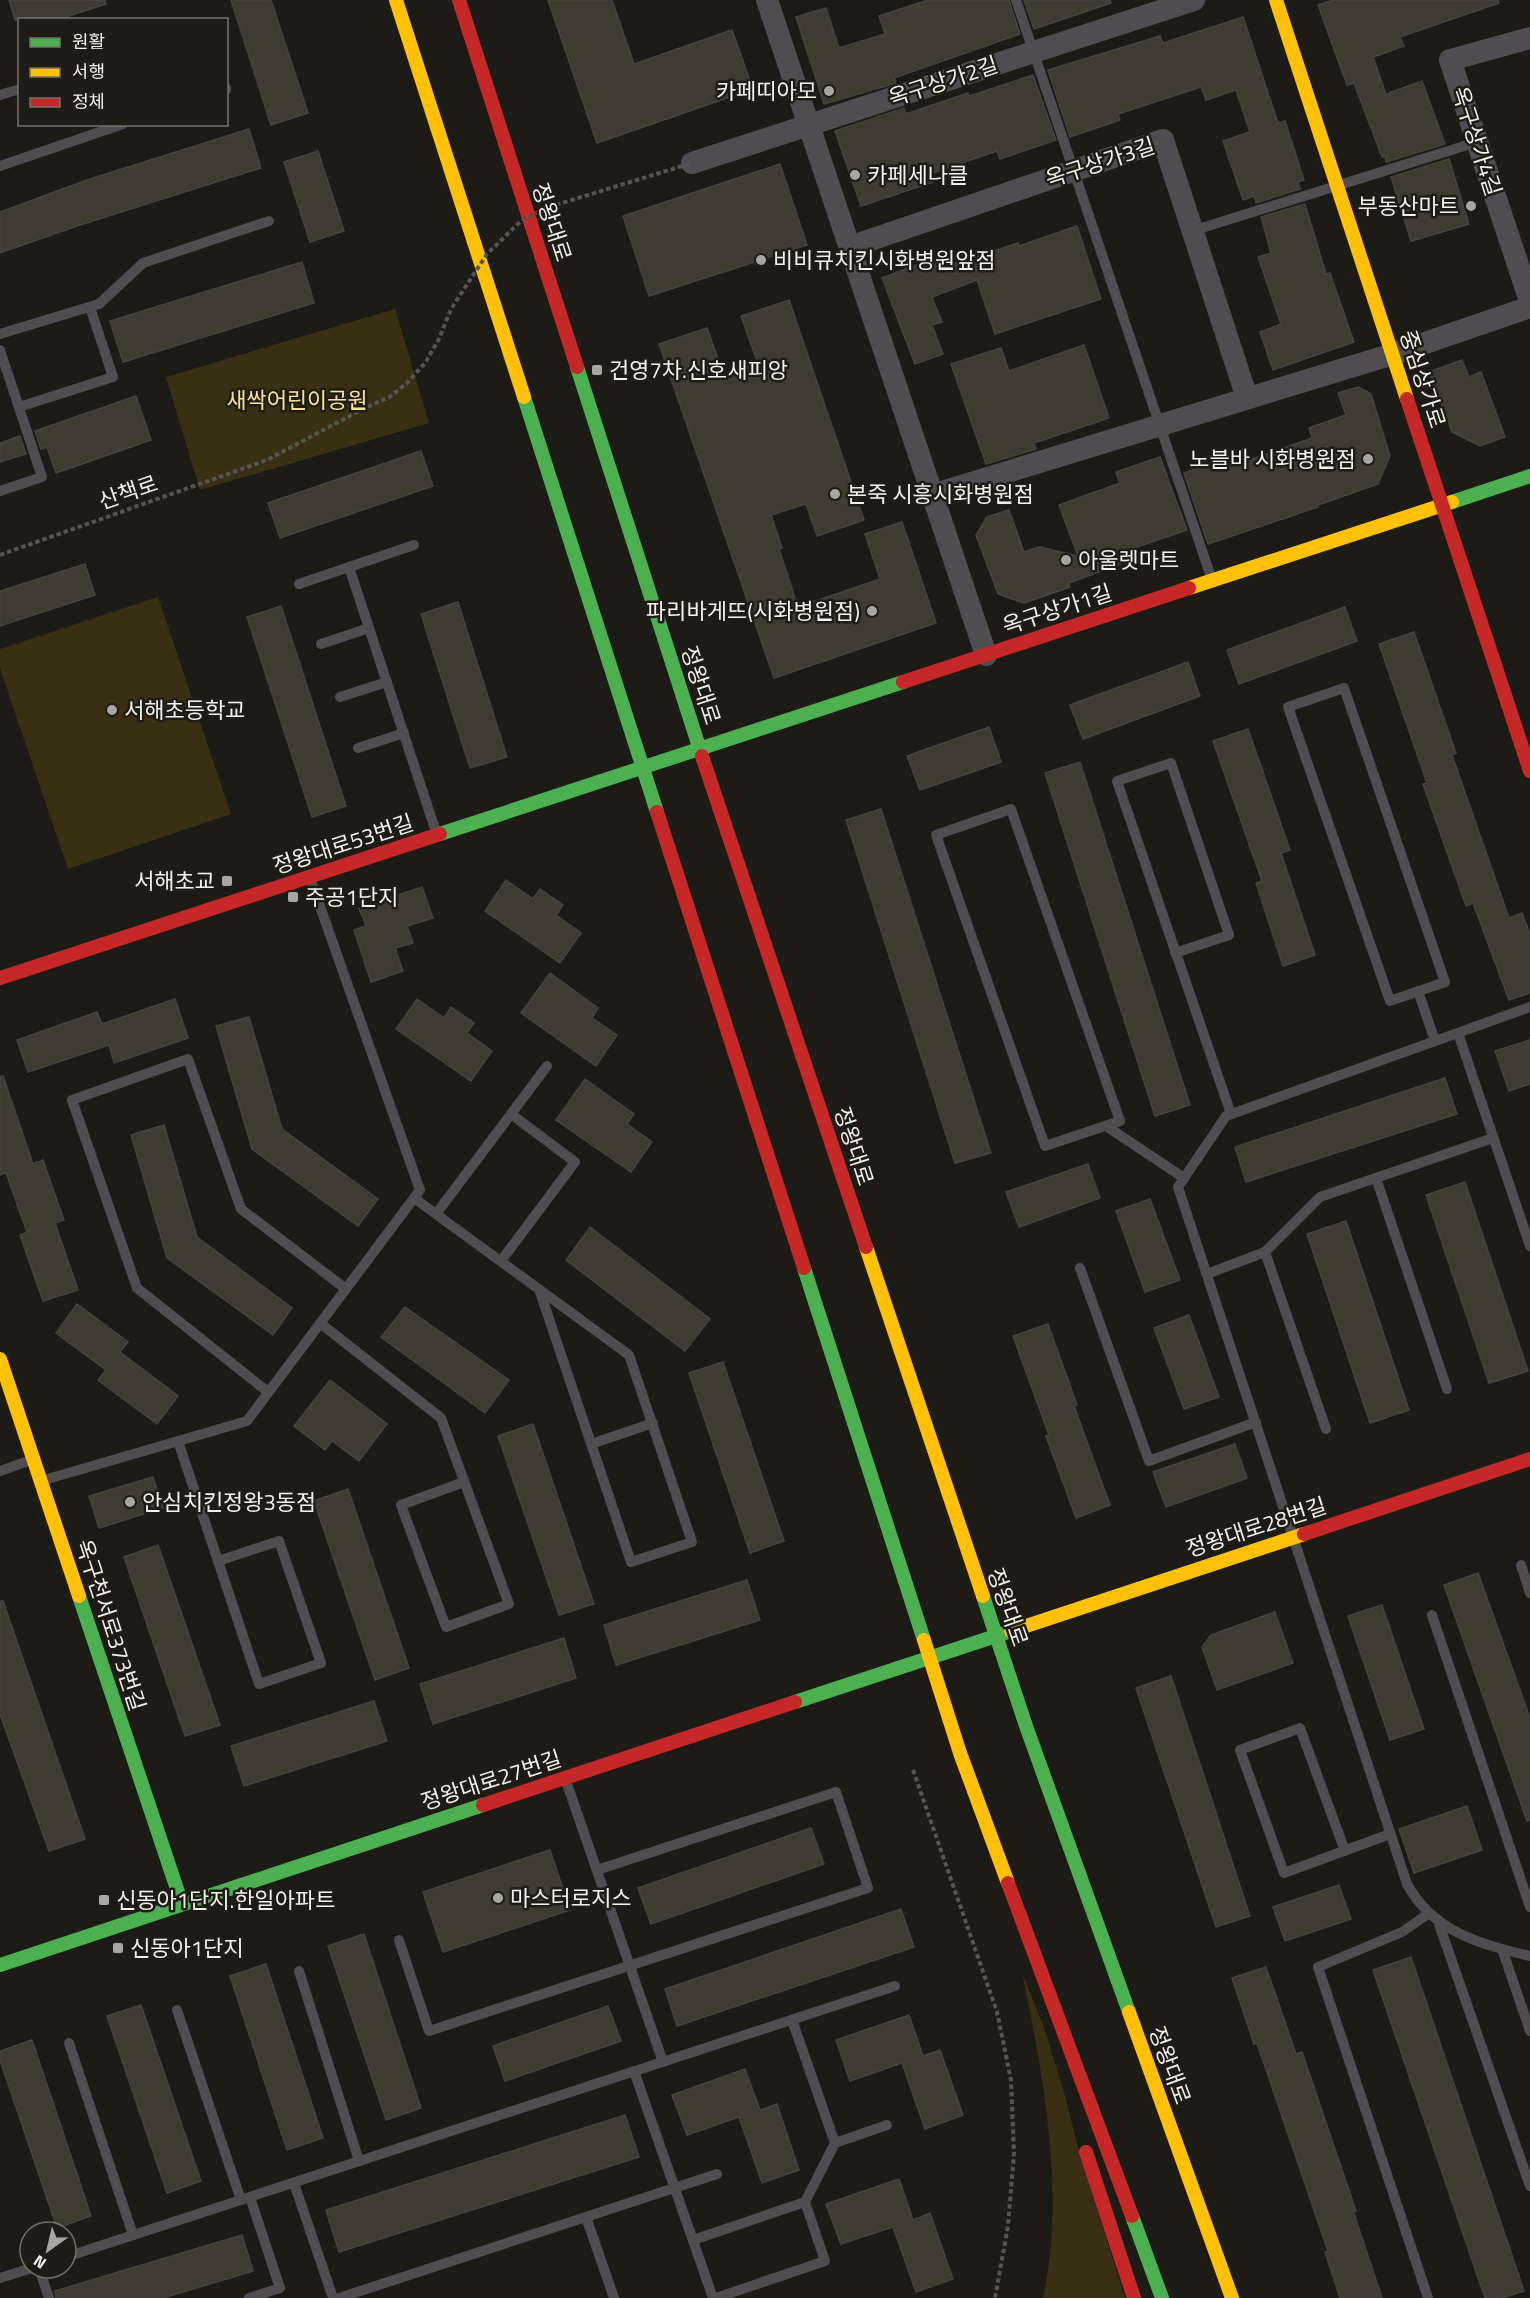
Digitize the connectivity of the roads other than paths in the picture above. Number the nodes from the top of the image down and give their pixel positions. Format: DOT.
graph roads {
  1 [pos="396,0"];
  2 [pos="459,0"];
  3 [pos="767,0"];
  4 [pos="1016,0"];
  5 [pos="1194,0"];
  6 [pos="1276,0"];
  7 [pos="1530,38"];
  8 [pos="1033,52"];
  9 [pos="18,90"];
  10 [pos="0,95"];
  11 [pos="808,125"];
  12 [pos="117,126"];
  13 [pos="1477,142"];
  14 [pos="692,163"];
  15 [pos="0,166"];
  16 [pos="1073,170"];
  17 [pos="1337,186"];
  18 [pos="269,221"];
  19 [pos="1192,231"];
  20 [pos="850,248"];
  21 [pos="1530,301"];
  22 [pos="90,307"];
  23 [pos="1530,307"];
  24 [pos="0,334"];
  25 [pos="0,351"];
  26 [pos="1393,354"];
  27 [pos="4,375"];
  28 [pos="1247,398"];
  29 [pos="19,407"];
  30 [pos="1160,425"];
  31 [pos="1530,476"];
  32 [pos="0,491"];
  33 [pos="932,495"];
  34 [pos="1442,505"];
  35 [pos="414,544"];
  36 [pos="349,567"];
  37 [pos="1212,580"];
  38 [pos="299,584"];
  39 [pos="369,628"];
  40 [pos="321,644"];
  41 [pos="986,654"];
  42 [pos="387,682"];
  43 [pos="339,697"];
  44 [pos="404,733"];
  45 [pos="358,748"];
  46 [pos="700,749"];
  47 [pos="643,767"];
  48 [pos="1530,771"];
  49 [pos="437,835"];
  50 [pos="310,877"];
  51 [pos="1175,953"];
  52 [pos="0,978"];
  53 [pos="1419,991"];
  54 [pos="1530,1007"];
  55 [pos="1458,1033"];
  56 [pos="1436,1041"];
  57 [pos="547,1066"];
  58 [pos="511,1114"];
  59 [pos="1231,1114"];
  60 [pos="1106,1125"];
  61 [pos="1493,1138"];
  62 [pos="1184,1178"];
  63 [pos="1376,1178"];
  64 [pos="414,1198"];
  65 [pos="436,1214"];
  66 [pos="1530,1246"];
  67 [pos="1265,1252"];
  68 [pos="501,1261"];
  69 [pos="1080,1268"];
  70 [pos="1207,1274"];
  71 [pos="539,1288"];
  72 [pos="346,1289"];
  73 [pos="320,1323"];
  74 [pos="0,1359"];
  75 [pos="1447,1389"];
  76 [pos="268,1392"];
  77 [pos="1256,1422"];
  78 [pos="653,1423"];
  79 [pos="1326,1428"];
  80 [pos="178,1441"];
  81 [pos="591,1444"];
  82 [pos="1530,1459"];
  83 [pos="34,1460"];
  84 [pos="0,1471"];
  85 [pos="41,1481"];
  86 [pos="464,1482"];
  87 [pos="1294,1537"];
  88 [pos="218,1561"];
  89 [pos="1521,1564"];
  90 [pos="1530,1593"];
  91 [pos="1432,1615"];
  92 [pos="996,1636"];
  93 [pos="929,1658"];
  94 [pos="565,1778"];
  95 [pos="1390,1834"];
  96 [pos="1345,1851"];
  97 [pos="597,1870"];
  98 [pos="182,1904"];
  99 [pos="1530,1907"];
  100 [pos="1428,1914"];
  101 [pos="1439,1924"];
  102 [pos="399,1940"];
  103 [pos="1502,1949"];
  104 [pos="1530,1956"];
  105 [pos="0,1965"];
  106 [pos="630,1966"];
  107 [pos="299,1971"];
  108 [pos="895,1986"];
  109 [pos="177,2010"];
  110 [pos="792,2020"];
  111 [pos="1530,2031"];
  112 [pos="1064,2033"];
  113 [pos="69,2043"];
  114 [pos="663,2062"];
  115 [pos="634,2071"];
  116 [pos="1078,2113"];
  117 [pos="887,2125"];
  118 [pos="1083,2136"];
  119 [pos="835,2142"];
  120 [pos="359,2161"];
  121 [pos="717,2174"];
  122 [pos="294,2183"];
  123 [pos="1530,2186"];
  124 [pos="674,2188"];
  125 [pos="246,2198"];
  126 [pos="805,2202"];
  127 [pos="586,2217"];
  128 [pos="133,2235"];
  129 [pos="693,2240"];
  130 [pos="78,2253"];
  131 [pos="18,2272"];
  132 [pos="0,2278"];
  133 [pos="43,2280"];
  134 [pos="49,2298"];
  135 [pos="249,2298"];
  136 [pos="333,2298"];
  137 [pos="339,2298"];
  138 [pos="614,2298"];
  139 [pos="714,2298"];
  140 [pos="1134,2298"];
  141 [pos="1162,2298"];
  142 [pos="1232,2298"];
  143 [pos="1428,2298"];
  1 -- 47 [label="street"];
  2 -- 46 [label="street, 정왕대로"];
  3 -- 11 [label="street"];
  4 -- 8 [label="lane"];
  5 -- 8 [label="street, 옥구상가2길"];
  6 -- 17 [label="street, 중심상가로"];
  7 -- 13 [label="street, 옥구상가4길"];
  8 -- 11 [label="street, 옥구상가2길"];
  8 -- 16 [label="lane"];
  9 -- 10 [label="lane"];
  11 -- 14 [label="street, 옥구상가2길"];
  11 -- 20 [label="street"];
  12 -- 15 [label="lane"];
  13 -- 17 [label="lane"];
  13 -- 21 [label="street, 옥구상가4길"];
  16 -- 19 [label="street, 옥구상가3길"];
  16 -- 20 [label="street, 옥구상가3길"];
  16 -- 30 [label="lane"];
  17 -- 19 [label="lane"];
  17 -- 26 [label="street, 중심상가로"];
  18 -- 22 [label="lane"];
  19 -- 28 [label="street, 옥구상가3길"];
  20 -- 33 [label="street"];
  22 -- 24 [label="lane"];
  22 -- 29 [label="lane"];
  23 -- 26 [label="street"];
  25 -- 27 [label="lane"];
  26 -- 28 [label="street"];
  26 -- 34 [label="street, 중심상가로"];
  27 -- 29 [label="lane"];
  28 -- 30 [label="street"];
  29 -- 32 [label="lane"];
  30 -- 33 [label="street"];
  30 -- 37 [label="lane"];
  31 -- 34 [label="street, 옥구상가1길"];
  33 -- 41 [label="street"];
  34 -- 37 [label="street, 옥구상가1길"];
  34 -- 48 [label="street, 중심상가로"];
  35 -- 36 [label="lane"];
  36 -- 38 [label="lane"];
  36 -- 39 [label="lane"];
  37 -- 41 [label="street, 옥구상가1길"];
  39 -- 40 [label="lane"];
  39 -- 42 [label="lane"];
  41 -- 46 [label="street, 옥구상가1길"];
  42 -- 43 [label="lane"];
  42 -- 44 [label="lane"];
  44 -- 45 [label="lane"];
  44 -- 49 [label="lane"];
  46 -- 47 [label="street, 정왕대로53번길"];
  46 -- 92 [label="street, 정왕대로"];
  47 -- 49 [label="street, 정왕대로53번길"];
  47 -- 93 [label="street"];
  49 -- 50 [label="street, 정왕대로53번길"];
  50 -- 52 [label="street, 정왕대로53번길"];
  50 -- 64 [label="lane"];
  51 -- 51 [label="lane"];
  51 -- 59 [label="lane"];
  53 -- 53 [label="lane"];
  53 -- 56 [label="lane"];
  54 -- 55 [label="lane"];
  55 -- 56 [label="lane"];
  55 -- 61 [label="lane"];
  56 -- 59 [label="lane"];
  57 -- 58 [label="lane"];
  58 -- 65 [label="lane"];
  58 -- 68 [label="lane"];
  59 -- 62 [label="lane"];
  60 -- 60 [label="lane"];
  60 -- 62 [label="lane"];
  61 -- 63 [label="lane"];
  61 -- 66 [label="lane"];
  62 -- 70 [label="lane"];
  63 -- 67 [label="lane"];
  63 -- 75 [label="lane"];
  64 -- 65 [label="lane"];
  64 -- 72 [label="lane"];
  65 -- 68 [label="lane"];
  67 -- 70 [label="lane"];
  67 -- 79 [label="lane"];
  68 -- 71 [label="lane"];
  69 -- 77 [label="lane"];
  70 -- 77 [label="lane"];
  71 -- 78 [label="lane"];
  71 -- 81 [label="lane"];
  72 -- 73 [label="lane"];
  72 -- 76 [label="lane"];
  73 -- 76 [label="lane"];
  73 -- 86 [label="lane"];
  74 -- 83 [label="street, 옥구천서로373번길"];
  76 -- 80 [label="lane"];
  77 -- 87 [label="lane"];
  78 -- 81 [label="lane"];
  78 -- 81 [label="lane"];
  80 -- 85 [label="lane"];
  80 -- 88 [label="lane"];
  82 -- 87 [label="street, 정왕대로28번길"];
  83 -- 84 [label="lane"];
  83 -- 85 [label="street, 옥구천서로373번길"];
  85 -- 98 [label="street, 옥구천서로373번길"];
  86 -- 86 [label="lane"];
  87 -- 92 [label="street, 정왕대로28번길"];
  87 -- 95 [label="lane"];
  88 -- 88 [label="lane"];
  89 -- 90 [label="lane"];
  91 -- 99 [label="lane"];
  92 -- 93 [label="street, 정왕대로27번길"];
  92 -- 142 [label="street, 정왕대로"];
  93 -- 94 [label="street, 정왕대로27번길"];
  93 -- 112 [label="street"];
  94 -- 97 [label="lane"];
  94 -- 98 [label="street, 정왕대로27번길"];
  95 -- 96 [label="lane"];
  95 -- 100 [label="lane"];
  96 -- 96 [label="lane"];
  97 -- 106 [label="lane"];
  97 -- 106 [label="lane"];
  98 -- 105 [label="street, 정왕대로27번길"];
  100 -- 101 [label="lane"];
  100 -- 143 [label="lane"];
  101 -- 103 [label="lane"];
  101 -- 123 [label="lane"];
  102 -- 106 [label="lane"];
  103 -- 104 [label="lane"];
  103 -- 111 [label="lane"];
  106 -- 114 [label="lane"];
  107 -- 120 [label="lane"];
  108 -- 110 [label="lane"];
  109 -- 125 [label="lane"];
  110 -- 114 [label="lane"];
  110 -- 119 [label="lane"];
  112 -- 116 [label="street"];
  112 -- 141 [label="street"];
  113 -- 128 [label="lane"];
  114 -- 115 [label="lane"];
  115 -- 120 [label="lane"];
  115 -- 124 [label="lane"];
  117 -- 119 [label="lane"];
  118 -- 140 [label="street"];
  119 -- 126 [label="lane"];
  120 -- 122 [label="lane"];
  121 -- 124 [label="lane"];
  122 -- 125 [label="lane"];
  122 -- 136 [label="lane"];
  124 -- 127 [label="lane"];
  124 -- 129 [label="lane"];
  125 -- 128 [label="lane"];
  125 -- 135 [label="lane"];
  126 -- 129 [label="lane"];
  126 -- 139 [label="lane"];
  127 -- 137 [label="lane"];
  127 -- 138 [label="lane"];
  128 -- 130 [label="lane"];
  129 -- 139 [label="lane"];
  131 -- 132 [label="lane"];
  133 -- 134 [label="lane"];
}
